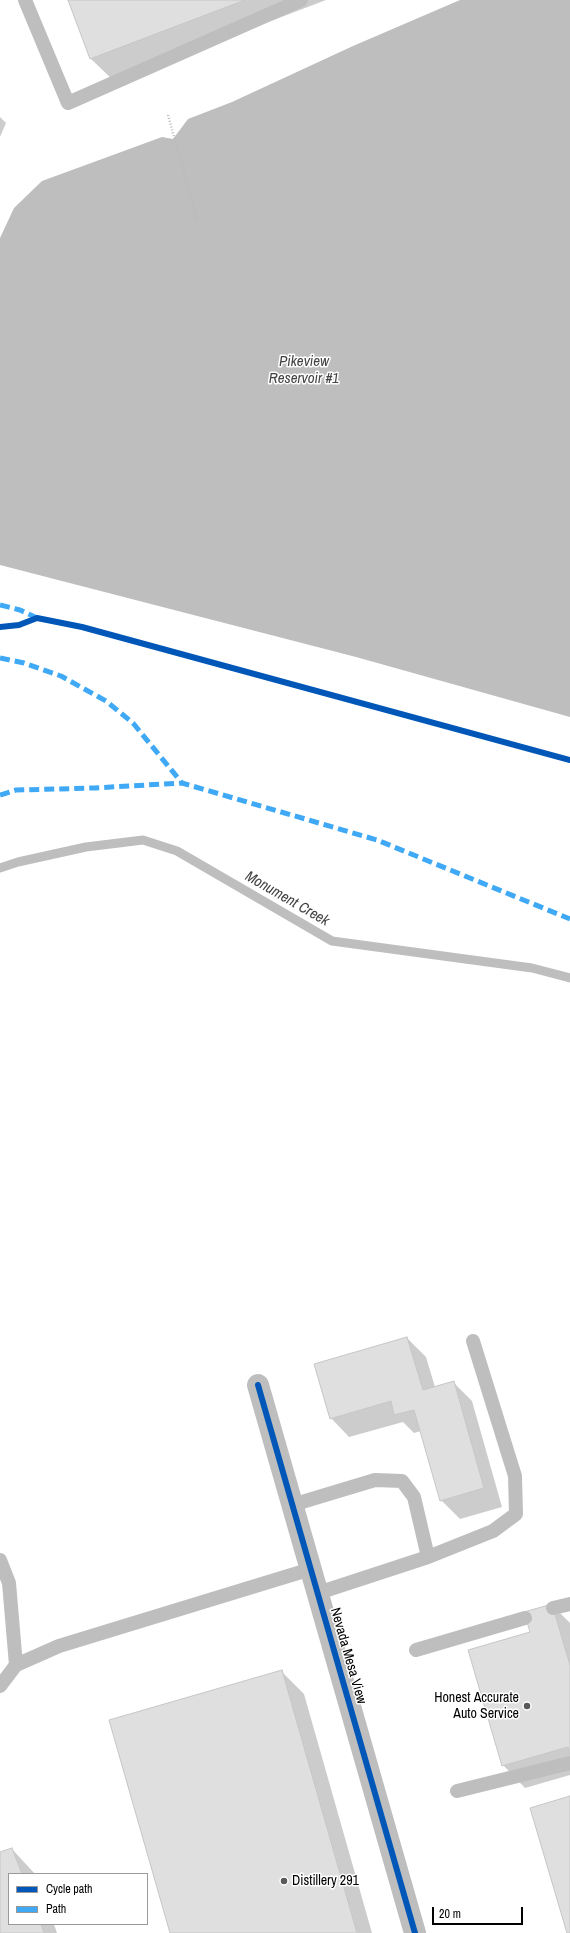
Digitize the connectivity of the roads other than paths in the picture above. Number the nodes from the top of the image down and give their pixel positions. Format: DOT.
graph roads {
  1 [pos="25,0"];
  2 [pos="301,0"];
  3 [pos="473,1341"];
  4 [pos="258,1385"];
  5 [pos="292,1505"];
  6 [pos="428,1557"];
  7 [pos="0,1560"];
  8 [pos="311,1569"];
  9 [pos="318,1593"];
  10 [pos="570,1604"];
  11 [pos="553,1608"];
  12 [pos="525,1618"];
  13 [pos="416,1650"];
  14 [pos="16,1665"];
  15 [pos="0,1686"];
  16 [pos="570,1763"];
  17 [pos="457,1791"];
  18 [pos="415,1933"];
  1 -- 2 [label="lane"];
  3 -- 6 [label="lane"];
  4 -- 5 [label="street, Nevada Mesa View"];
  5 -- 6 [label="lane"];
  5 -- 8 [label="street, Nevada Mesa View"];
  6 -- 9 [label="lane"];
  7 -- 14 [label="lane"];
  8 -- 9 [label="street, Nevada Mesa View"];
  8 -- 14 [label="lane"];
  9 -- 18 [label="street, Nevada Mesa View"];
  10 -- 11 [label="lane"];
  12 -- 13 [label="lane"];
  14 -- 15 [label="lane"];
  16 -- 17 [label="lane"];
}
